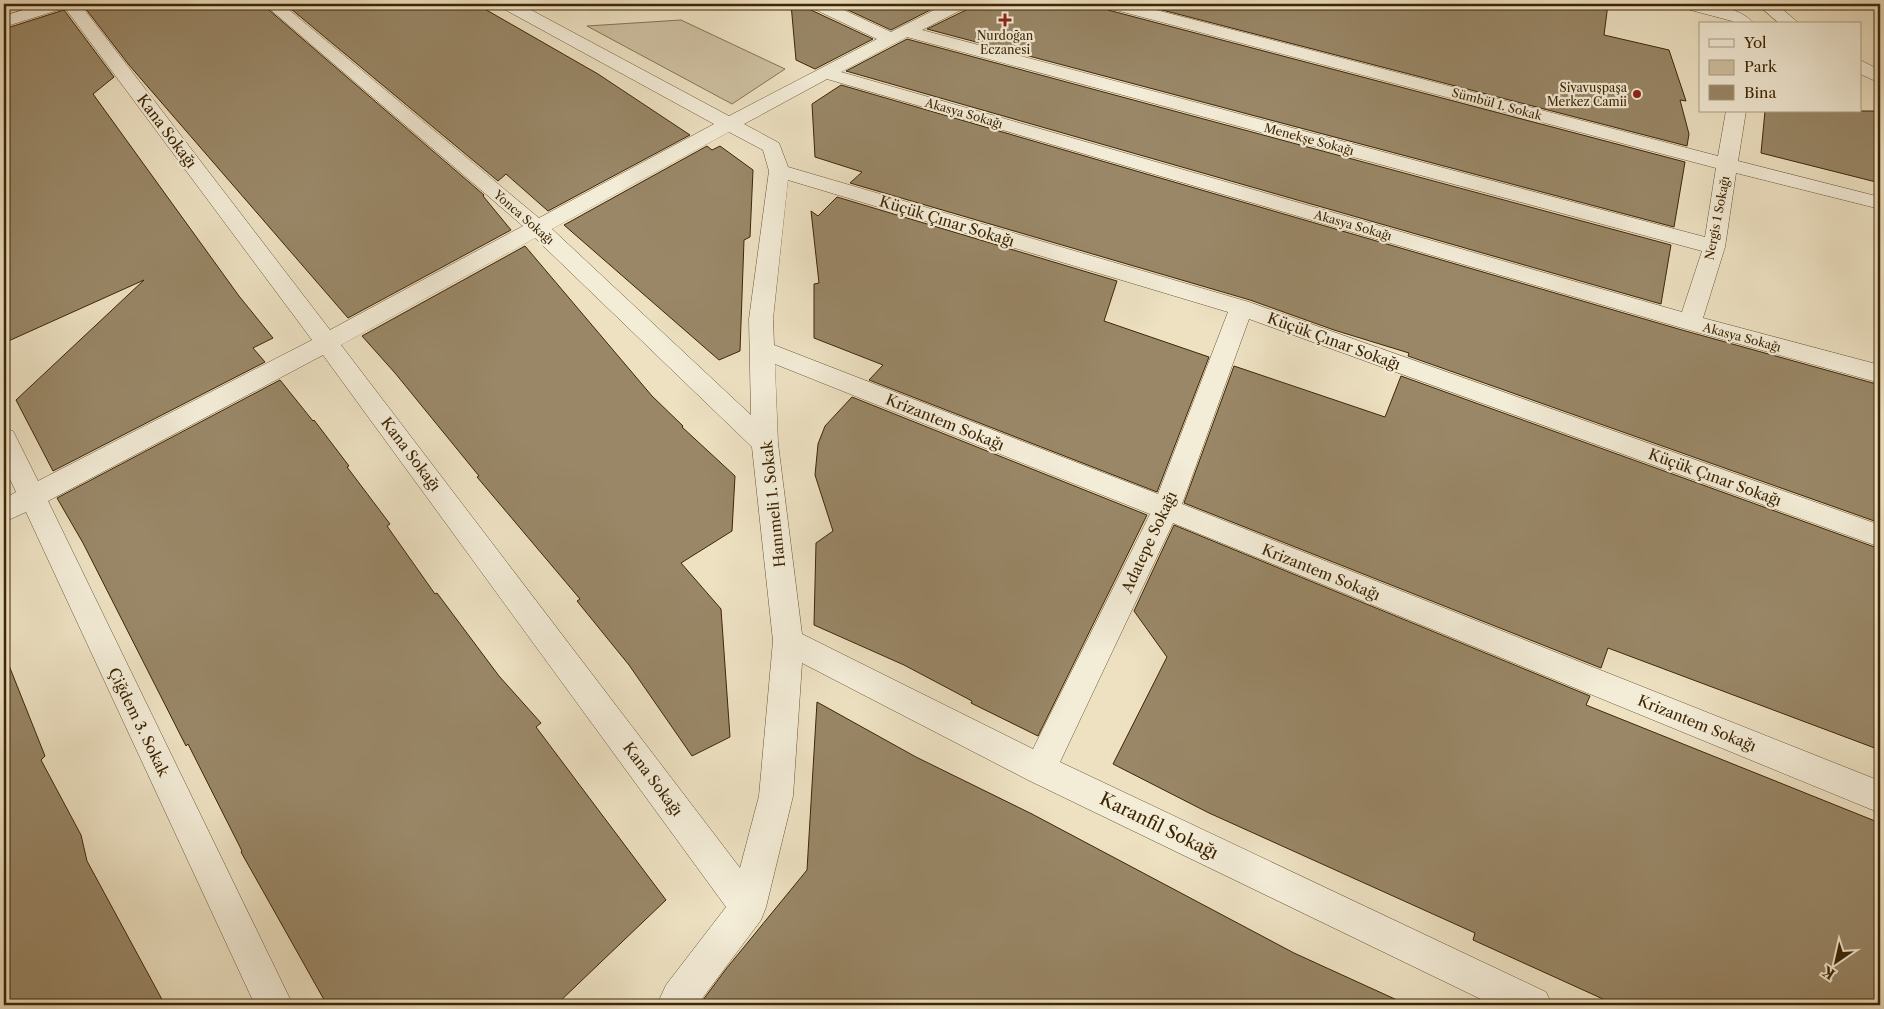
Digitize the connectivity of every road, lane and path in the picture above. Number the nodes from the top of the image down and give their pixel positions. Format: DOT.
graph roads {
  1 [pos="58,4"];
  2 [pos="71,4"];
  3 [pos="272,4"];
  4 [pos="508,4"];
  5 [pos="818,4"];
  6 [pos="959,4"];
  7 [pos="1114,4"];
  8 [pos="1689,4"];
  9 [pos="1766,4"];
  10 [pos="4,22"];
  11 [pos="1743,22"];
  12 [pos="1788,22"];
  13 [pos="898,34"];
  14 [pos="1862,67"];
  15 [pos="826,73"];
  16 [pos="1880,77"];
  17 [pos="1736,112"];
  18 [pos="729,123"];
  19 [pos="1728,165"];
  20 [pos="779,170"];
  21 [pos="1880,203"];
  22 [pos="538,228"];
  23 [pos="1714,247"];
  24 [pos="1241,308"];
  25 [pos="1690,322"];
  26 [pos="327,342"];
  27 [pos="761,349"];
  28 [pos="1880,374"];
  29 [pos="4,438"];
  30 [pos="765,443"];
  31 [pos="31,497"];
  32 [pos="1166,509"];
  33 [pos="4,511"];
  34 [pos="1880,536"];
  35 [pos="788,641"];
  36 [pos="1040,768"];
  37 [pos="1880,797"];
  38 [pos="748,907"];
  39 [pos="274,1005"];
  40 [pos="684,1005"];
  41 [pos="1533,1005"];
  1 -- 10 [label="street"];
  2 -- 26 [label="street, Kana Sokağı"];
  3 -- 22 [label="street, Yonca Sokağı"];
  4 -- 18 [label="street"];
  5 -- 13 [label="street, Menekşe Sokağı"];
  6 -- 13 [label="street"];
  7 -- 19 [label="street, Sümbül 1. Sokak"];
  8 -- 11 [label="street"];
  9 -- 12 [label="street"];
  13 -- 15 [label="street"];
  13 -- 23 [label="street, Menekşe Sokağı"];
  14 -- 16 [label="street"];
  15 -- 18 [label="street"];
  15 -- 25 [label="street, Akasya Sokağı"];
  17 -- 19 [label="street, Nergis 1 Sokağı"];
  18 -- 20 [label="street, Hanımeli 1. Sokak"];
  18 -- 22 [label="street"];
  19 -- 21 [label="street, Sümbül 1. Sokak"];
  19 -- 23 [label="street, Nergis 1 Sokağı"];
  20 -- 24 [label="street, Küçük Çınar Sokağı"];
  20 -- 27 [label="street, Hanımeli 1. Sokak"];
  22 -- 26 [label="street"];
  22 -- 30 [label="street, Yonca Sokağı"];
  23 -- 25 [label="street, Nergis 1 Sokağı"];
  24 -- 32 [label="street, Adatepe Sokağı"];
  24 -- 34 [label="street, Küçük Çınar Sokağı"];
  25 -- 28 [label="street, Akasya Sokağı"];
  26 -- 31 [label="street"];
  26 -- 38 [label="street, Kana Sokağı"];
  27 -- 30 [label="street, Hanımeli 1. Sokak"];
  27 -- 32 [label="street, Krizantem Sokağı"];
  29 -- 31 [label="street, Çiğdem 3. Sokak"];
  30 -- 35 [label="street, Hanımeli 1. Sokak"];
  31 -- 33 [label="street"];
  31 -- 39 [label="street, Çiğdem 3. Sokak"];
  32 -- 36 [label="street, Adatepe Sokağı"];
  32 -- 37 [label="street, Krizantem Sokağı"];
  35 -- 36 [label="street, Karanfil Sokağı"];
  35 -- 38 [label="street, Hanımeli 1. Sokak"];
  36 -- 41 [label="street, Karanfil Sokağı"];
  38 -- 40 [label="street"];
}
